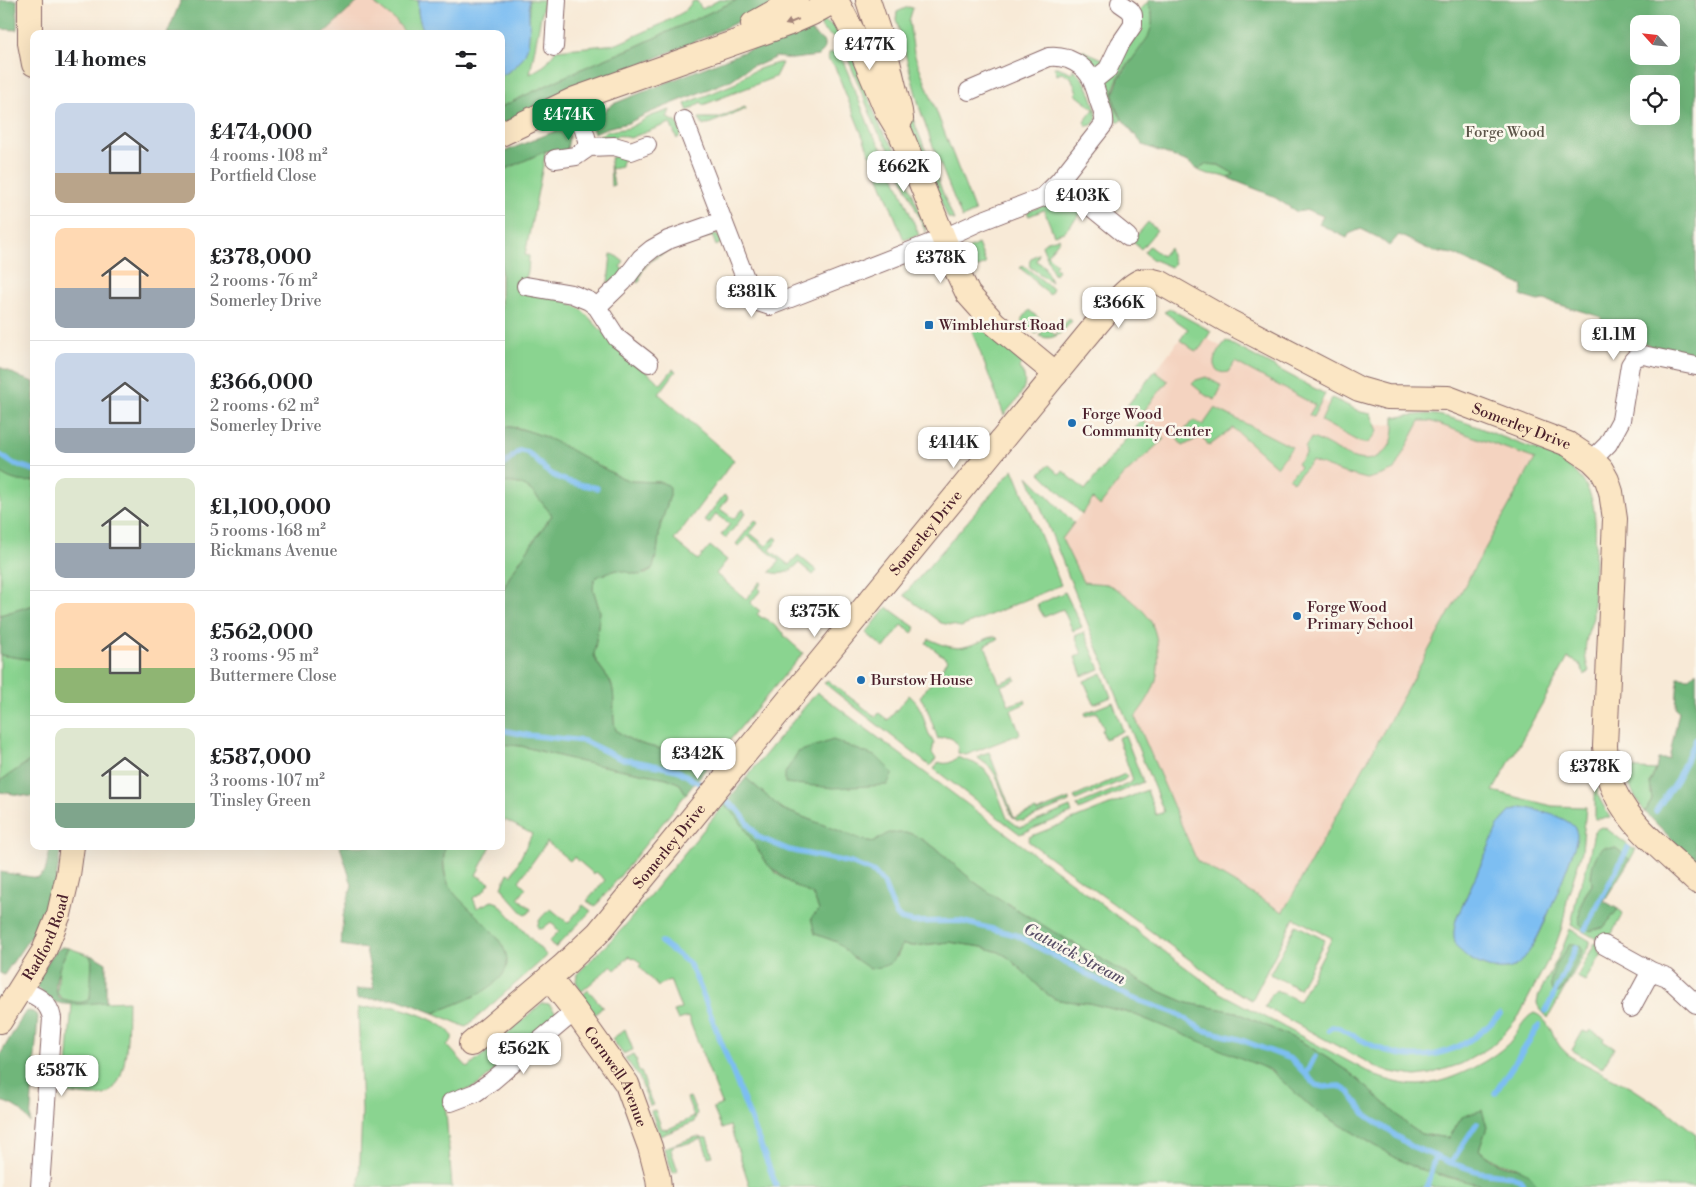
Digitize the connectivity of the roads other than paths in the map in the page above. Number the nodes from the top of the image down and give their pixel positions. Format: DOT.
graph roads {
  1 [pos="30,0"];
  2 [pos="557,0"];
  3 [pos="796,0"];
  4 [pos="836,0"];
  5 [pos="868,0"];
  6 [pos="1120,2"];
  7 [pos="30,30"];
  8 [pos="30,30"];
  9 [pos="30,43"];
  10 [pos="554,47"];
  11 [pos="704,52"];
  12 [pos="1093,81"];
  13 [pos="969,91"];
  14 [pos="574,99"];
  15 [pos="684,120"];
  16 [pos="505,132"];
  17 [pos="901,134"];
  18 [pos="647,145"];
  19 [pos="589,147"];
  20 [pos="555,159"];
  21 [pos="1059,181"];
  22 [pos="722,220"];
  23 [pos="1128,237"];
  24 [pos="944,238"];
  25 [pos="526,286"];
  26 [pos="597,307"];
  27 [pos="649,363"];
  28 [pos="1696,366"];
  29 [pos="1056,374"];
  30 [pos="1592,460"];
  31 [pos="71,850"];
  32 [pos="1696,881"];
  33 [pos="1604,945"];
  34 [pos="1651,971"];
  35 [pos="549,978"];
  36 [pos="19,988"];
  37 [pos="1694,999"];
  38 [pos="1631,1008"];
  39 [pos="575,1011"];
  40 [pos="0,1021"];
  41 [pos="471,1044"];
  42 [pos="451,1102"];
  43 [pos="40,1187"];
  44 [pos="658,1187"];
  1 -- 7 [label="street"];
  2 -- 10 [label="street"];
  3 -- 11 [label="street"];
  4 -- 11 [label="street, one-way"];
  4 -- 17 [label="street"];
  5 -- 17 [label="street"];
  6 -- 12 [label="street"];
  8 -- 9 [label="street"];
  11 -- 14 [label="street"];
  12 -- 13 [label="street"];
  12 -- 21 [label="street"];
  14 -- 16 [label="street"];
  14 -- 19 [label="street"];
  15 -- 22 [label="street"];
  17 -- 24 [label="street"];
  18 -- 19 [label="street"];
  19 -- 20 [label="street"];
  21 -- 23 [label="street"];
  21 -- 24 [label="street"];
  22 -- 24 [label="street"];
  22 -- 26 [label="street"];
  24 -- 29 [label="street"];
  25 -- 26 [label="street"];
  26 -- 27 [label="street"];
  28 -- 30 [label="street"];
  29 -- 30 [label="street, Somerley Drive"];
  29 -- 35 [label="street, Somerley Drive"];
  30 -- 32 [label="street, Somerley Drive"];
  31 -- 36 [label="street, Radford Road"];
  33 -- 34 [label="street"];
  34 -- 37 [label="street"];
  34 -- 38 [label="street"];
  35 -- 39 [label="street, Cornwell Avenue"];
  35 -- 41 [label="street, Somerley Drive"];
  36 -- 40 [label="street, Radford Road"];
  36 -- 43 [label="street"];
  39 -- 42 [label="street"];
  39 -- 44 [label="street, Cornwell Avenue"];
}
